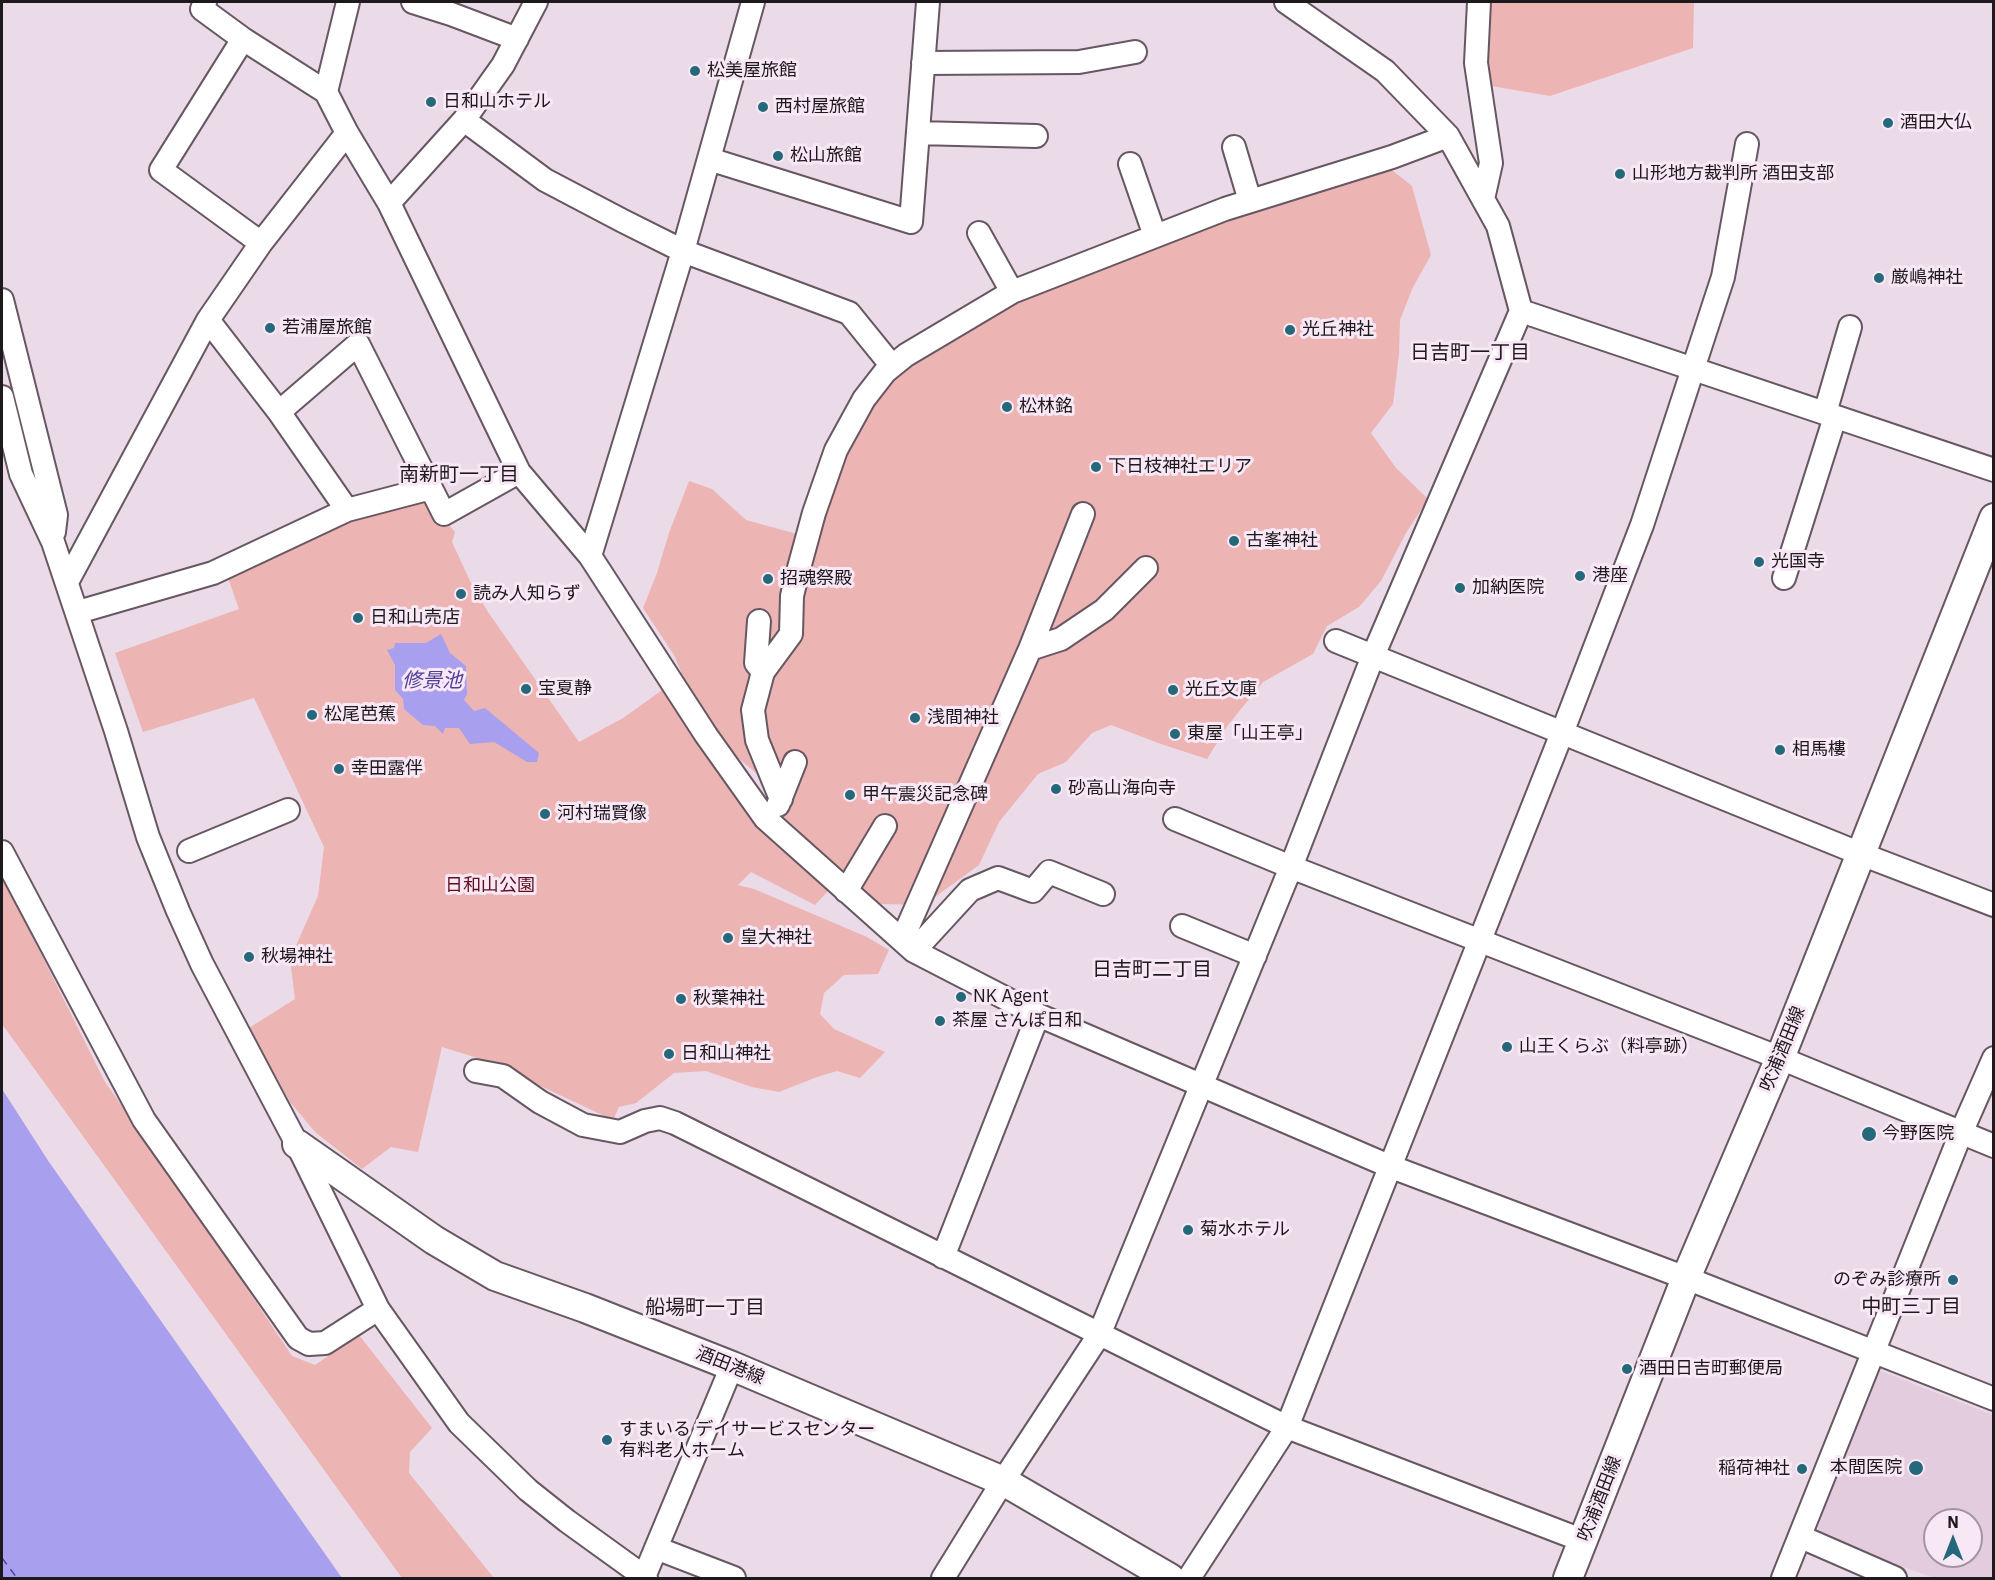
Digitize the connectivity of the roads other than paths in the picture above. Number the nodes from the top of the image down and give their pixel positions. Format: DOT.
graph roads {
  1 [pos="205,2"];
  2 [pos="348,2"];
  3 [pos="413,2"];
  4 [pos="536,2"];
  5 [pos="753,2"];
  6 [pos="928,2"];
  7 [pos="1286,2"];
  8 [pos="1479,2"];
  9 [pos="453,8"];
  10 [pos="243,39"];
  11 [pos="517,39"];
  12 [pos="1135,52"];
  13 [pos="923,63"];
  14 [pos="326,92"];
  15 [pos="464,120"];
  16 [pos="918,133"];
  17 [pos="347,134"];
  18 [pos="1036,136"];
  19 [pos="1448,136"];
  20 [pos="1747,144"];
  21 [pos="1234,147"];
  22 [pos="709,159"];
  23 [pos="1130,164"];
  24 [pos="1483,199"];
  25 [pos="1250,201"];
  26 [pos="389,203"];
  27 [pos="979,233"];
  28 [pos="1155,236"];
  29 [pos="261,243"];
  30 [pos="683,251"];
  31 [pos="1012,292"];
  32 [pos="2,300"];
  33 [pos="1521,311"];
  34 [pos="208,320"];
  35 [pos="1850,327"];
  36 [pos="891,366"];
  37 [pos="1693,369"];
  38 [pos="2,397"];
  39 [pos="279,412"];
  40 [pos="1830,415"];
  41 [pos="2,460"];
  42 [pos="1994,470"];
  43 [pos="519,472"];
  44 [pos="21,474"];
  45 [pos="431,488"];
  46 [pos="347,510"];
  47 [pos="1083,514"];
  48 [pos="1994,518"];
  49 [pos="53,542"];
  50 [pos="590,556"];
  51 [pos="1146,567"];
  52 [pos="1784,578"];
  53 [pos="67,582"];
  54 [pos="78,612"];
  55 [pos="759,621"];
  56 [pos="1336,641"];
  57 [pos="1030,649"];
  58 [pos="1373,656"];
  59 [pos="763,672"];
  60 [pos="1562,733"];
  61 [pos="795,762"];
  62 [pos="781,800"];
  63 [pos="288,810"];
  64 [pos="1175,819"];
  65 [pos="770,823"];
  66 [pos="885,826"];
  67 [pos="189,851"];
  68 [pos="2,852"];
  69 [pos="1861,854"];
  70 [pos="1291,867"];
  71 [pos="846,891"];
  72 [pos="1103,894"];
  73 [pos="1994,904"];
  74 [pos="1182,926"];
  75 [pos="1479,940"];
  76 [pos="908,946"];
  77 [pos="1255,956"];
  78 [pos="1038,1015"];
  79 [pos="1780,1058"];
  80 [pos="1994,1058"];
  81 [pos="476,1071"];
  82 [pos="1202,1086"];
  83 [pos="1960,1133"];
  84 [pos="297,1144"];
  85 [pos="1994,1146"];
  86 [pos="1389,1166"];
  87 [pos="943,1257"];
  88 [pos="1686,1278"];
  89 [pos="378,1309"];
  90 [pos="1099,1335"];
  91 [pos="1874,1352"];
  92 [pos="732,1366"];
  93 [pos="1994,1399"];
  94 [pos="1287,1427"];
  95 [pos="1003,1481"];
  96 [pos="1801,1536"];
  97 [pos="1584,1541"];
  98 [pos="656,1548"];
  99 [pos="645,1578"];
  100 [pos="734,1578"];
  101 [pos="943,1578"];
  102 [pos="1170,1578"];
  103 [pos="1189,1578"];
  104 [pos="1569,1578"];
  105 [pos="1783,1578"];
  106 [pos="1895,1578"];
  1 -- 10 [label="street"];
  2 -- 14 [label="street"];
  3 -- 9 [label="street"];
  4 -- 11 [label="street"];
  5 -- 22 [label="street"];
  6 -- 13 [label="street"];
  7 -- 19 [label="street"];
  8 -- 24 [label="street"];
  9 -- 11 [label="street"];
  10 -- 14 [label="street"];
  10 -- 29 [label="street"];
  11 -- 15 [label="street"];
  12 -- 13 [label="street"];
  13 -- 16 [label="street"];
  14 -- 17 [label="street"];
  15 -- 26 [label="street"];
  15 -- 30 [label="street"];
  16 -- 18 [label="street"];
  16 -- 22 [label="street"];
  17 -- 26 [label="street"];
  17 -- 29 [label="street"];
  19 -- 24 [label="street"];
  19 -- 25 [label="street"];
  20 -- 37 [label="street"];
  21 -- 25 [label="street"];
  22 -- 30 [label="street"];
  23 -- 28 [label="street"];
  24 -- 33 [label="street"];
  25 -- 28 [label="street"];
  26 -- 43 [label="street"];
  27 -- 31 [label="street"];
  28 -- 31 [label="street"];
  29 -- 34 [label="street"];
  30 -- 36 [label="street"];
  30 -- 50 [label="street"];
  31 -- 36 [label="street"];
  32 -- 49 [label="street"];
  33 -- 37 [label="street"];
  33 -- 58 [label="street"];
  34 -- 39 [label="street"];
  34 -- 53 [label="street"];
  35 -- 40 [label="street"];
  36 -- 59 [label="street"];
  37 -- 40 [label="street"];
  37 -- 60 [label="street"];
  38 -- 44 [label="street"];
  39 -- 45 [label="street"];
  39 -- 46 [label="street"];
  40 -- 42 [label="street"];
  40 -- 52 [label="street"];
  41 -- 44 [label="street"];
  43 -- 45 [label="street"];
  43 -- 50 [label="street"];
  44 -- 49 [label="street"];
  45 -- 46 [label="street"];
  46 -- 54 [label="street"];
  47 -- 57 [label="street"];
  48 -- 69 [label="main road, 吹浦酒田線"];
  49 -- 53 [label="street"];
  50 -- 65 [label="street"];
  51 -- 57 [label="street"];
  53 -- 54 [label="street"];
  54 -- 84 [label="street"];
  55 -- 59 [label="street"];
  56 -- 58 [label="street"];
  57 -- 76 [label="street"];
  58 -- 60 [label="street"];
  58 -- 70 [label="street"];
  59 -- 62 [label="street"];
  60 -- 69 [label="street"];
  60 -- 75 [label="street"];
  61 -- 62 [label="street"];
  62 -- 65 [label="street"];
  63 -- 67 [label="street"];
  64 -- 70 [label="street"];
  65 -- 71 [label="street"];
  66 -- 71 [label="street"];
  68 -- 89 [label="street"];
  69 -- 73 [label="street"];
  69 -- 79 [label="main road, 吹浦酒田線"];
  70 -- 75 [label="street"];
  70 -- 77 [label="street"];
  71 -- 76 [label="street"];
  72 -- 76 [label="street"];
  74 -- 77 [label="street"];
  75 -- 79 [label="street"];
  75 -- 86 [label="street"];
  76 -- 78 [label="street"];
  77 -- 82 [label="street"];
  78 -- 82 [label="street"];
  78 -- 87 [label="street"];
  79 -- 83 [label="street"];
  79 -- 88 [label="main road, 吹浦酒田線"];
  80 -- 83 [label="street"];
  81 -- 87 [label="street"];
  82 -- 86 [label="street"];
  82 -- 90 [label="street"];
  83 -- 85 [label="street"];
  83 -- 91 [label="street"];
  84 -- 89 [label="street"];
  84 -- 92 [label="main road, 酒田港線"];
  86 -- 88 [label="street"];
  86 -- 94 [label="street"];
  87 -- 90 [label="street"];
  88 -- 91 [label="street"];
  88 -- 97 [label="main road, 吹浦酒田線"];
  89 -- 99 [label="street"];
  90 -- 94 [label="street"];
  90 -- 95 [label="street"];
  91 -- 93 [label="street"];
  91 -- 96 [label="street"];
  92 -- 95 [label="main road, 酒田港線"];
  92 -- 98 [label="street"];
  94 -- 97 [label="street"];
  94 -- 103 [label="street"];
  95 -- 101 [label="street"];
  95 -- 102 [label="main road, 酒田港線"];
  96 -- 105 [label="street"];
  96 -- 106 [label="street"];
  97 -- 104 [label="main road, 吹浦酒田線"];
  98 -- 99 [label="street"];
  98 -- 100 [label="street"];
}
